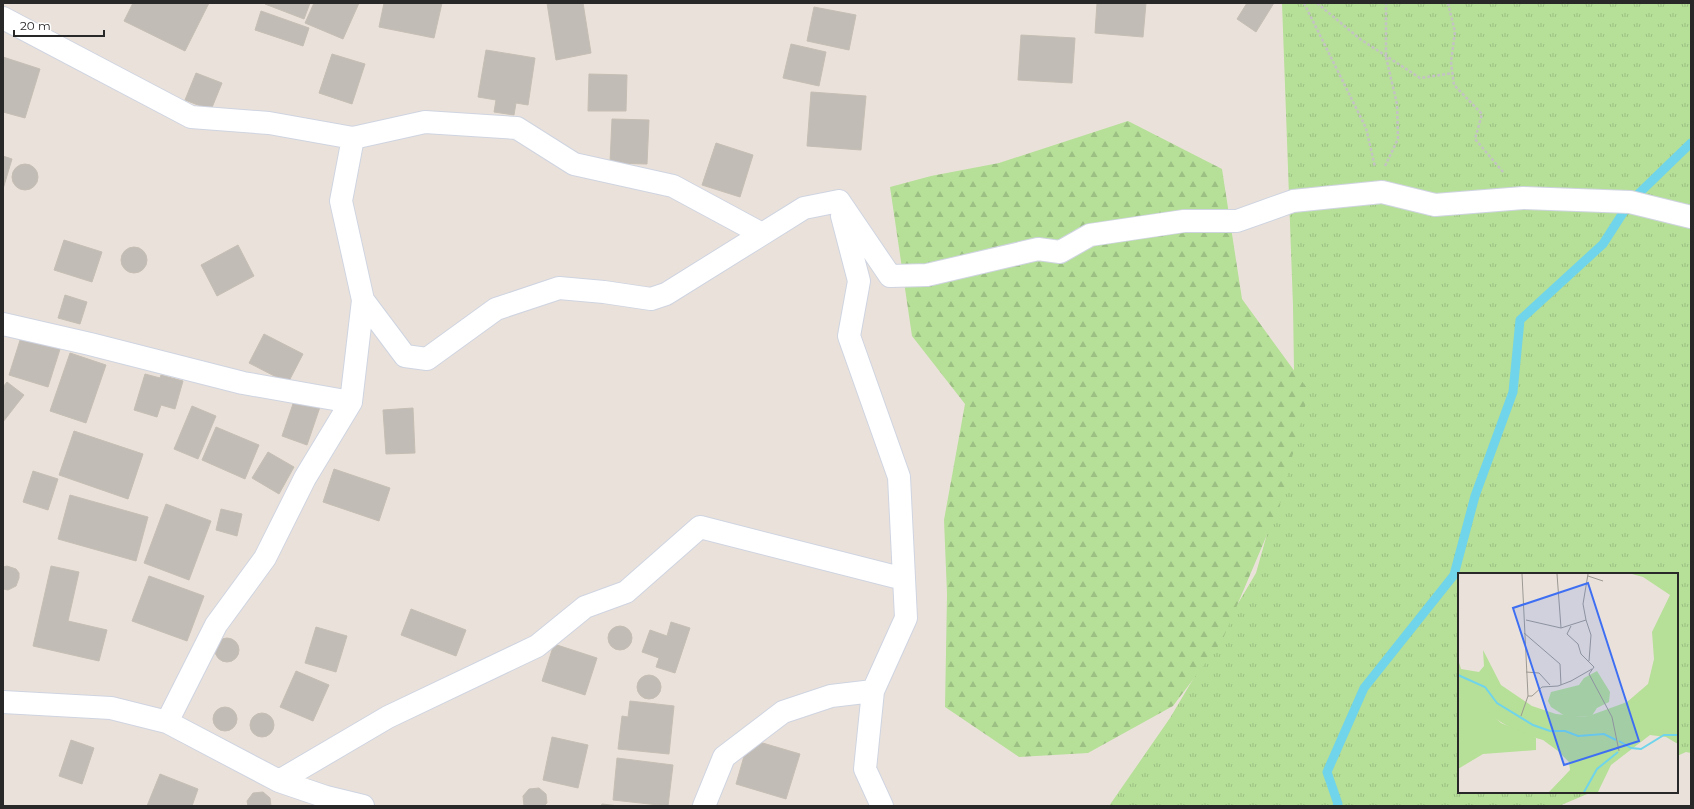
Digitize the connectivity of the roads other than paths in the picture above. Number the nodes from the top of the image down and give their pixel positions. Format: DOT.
graph roads {
  1 [pos="3,18"];
  2 [pos="353,138"];
  3 [pos="839,201"];
  4 [pos="1691,217"];
  5 [pos="762,234"];
  6 [pos="363,300"];
  7 [pos="3,324"];
  8 [pos="351,402"];
  9 [pos="904,579"];
  10 [pos="873,691"];
  11 [pos="3,702"];
  12 [pos="167,722"];
  13 [pos="279,781"];
  14 [pos="363,806"];
  15 [pos="704,806"];
  16 [pos="882,806"];
  1 -- 2 [label="street"];
  2 -- 5 [label="street"];
  2 -- 6 [label="street"];
  3 -- 4 [label="street"];
  3 -- 5 [label="street"];
  3 -- 9 [label="street"];
  5 -- 6 [label="street"];
  6 -- 8 [label="street"];
  7 -- 8 [label="street"];
  8 -- 12 [label="street"];
  9 -- 10 [label="street"];
  9 -- 13 [label="street"];
  10 -- 15 [label="street"];
  10 -- 16 [label="street"];
  11 -- 12 [label="street"];
  12 -- 13 [label="street"];
  13 -- 14 [label="street"];
}
